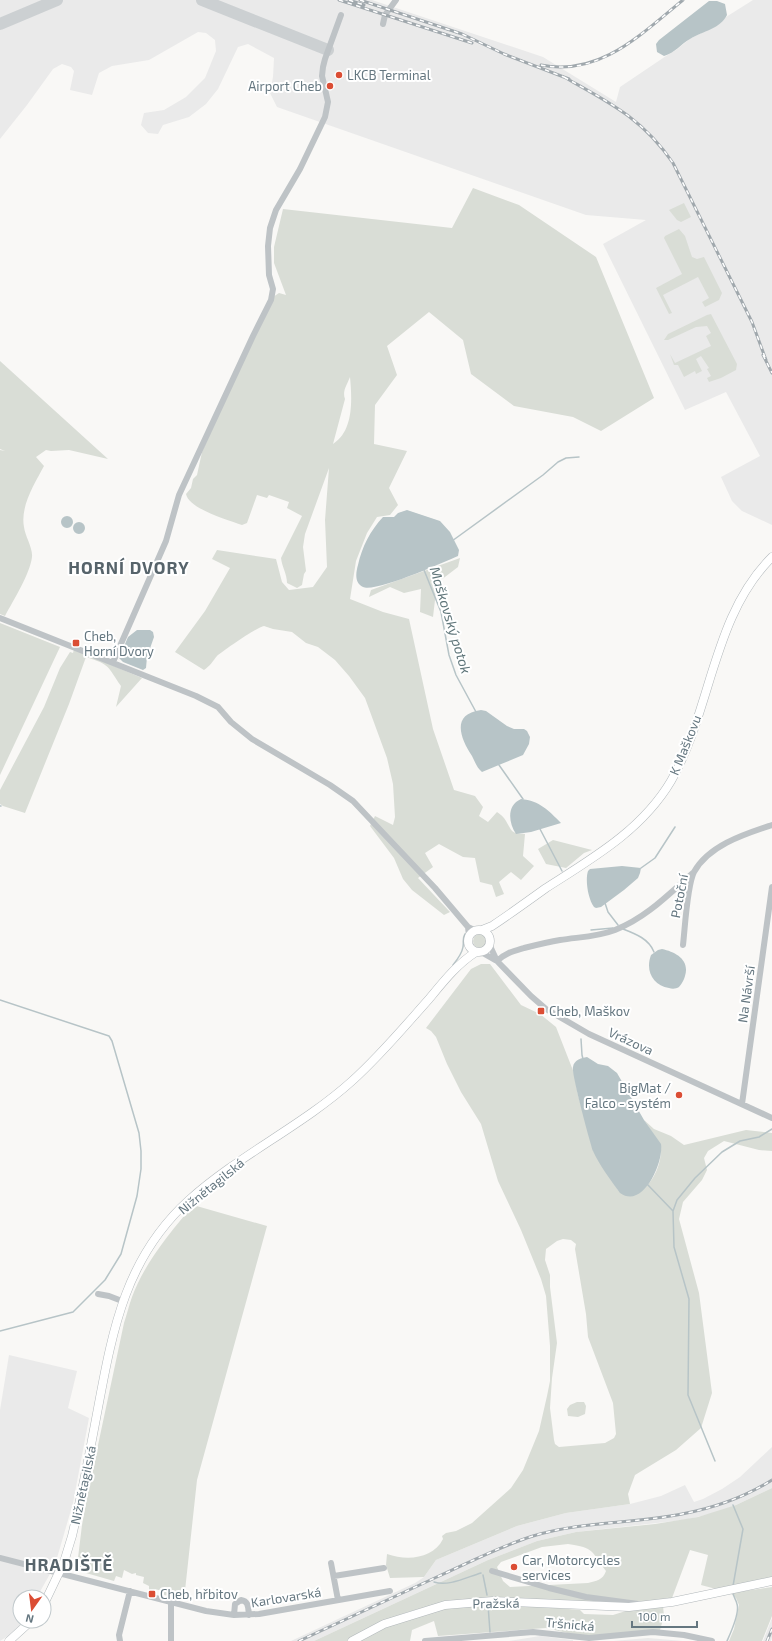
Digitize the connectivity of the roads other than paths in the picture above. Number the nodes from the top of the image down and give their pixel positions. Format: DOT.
graph roads {
  1 [pos="396,0"];
  2 [pos="341,15"];
  3 [pos="383,24"];
  4 [pos="772,557"];
  5 [pos="0,618"];
  6 [pos="113,662"];
  7 [pos="772,824"];
  8 [pos="694,872"];
  9 [pos="772,888"];
  10 [pos="771,907"];
  11 [pos="504,918"];
  12 [pos="475,929"];
  13 [pos="469,940"];
  14 [pos="490,942"];
  15 [pos="683,945"];
  16 [pos="479,952"];
  17 [pos="497,961"];
  18 [pos="456,968"];
  19 [pos="742,1104"];
  20 [pos="772,1118"];
  21 [pos="98,1294"];
  22 [pos="122,1301"];
  23 [pos="0,1558"];
  24 [pos="331,1563"];
  25 [pos="384,1568"];
  26 [pos="492,1571"];
  27 [pos="59,1573"];
  28 [pos="334,1576"];
  29 [pos="772,1581"];
  30 [pos="51,1589"];
  31 [pos="130,1591"];
  32 [pos="390,1591"];
  33 [pos="338,1600"];
  34 [pos="171,1602"];
  35 [pos="647,1605"];
  36 [pos="234,1615"];
  37 [pos="249,1615"];
  38 [pos="22,1629"];
  39 [pos="9,1641"];
  40 [pos="120,1641"];
  41 [pos="171,1641"];
  42 [pos="352,1641"];
  43 [pos="425,1641"];
  44 [pos="712,1641"];
  1 -- 3 [label="street"];
  2 -- 6 [label="street"];
  4 -- 11 [label="main road, K Maškovu"];
  5 -- 6 [label="street"];
  6 -- 12 [label="street"];
  7 -- 8 [label="street, Potoční"];
  8 -- 15 [label="street, Potoční"];
  8 -- 17 [label="street"];
  9 -- 10 [label="street, Na Návrší"];
  10 -- 19 [label="street, Na Návrší"];
  11 -- 12 [label="main road, K Maškovu"];
  11 -- 14 [label="main road"];
  12 -- 13 [label="main road"];
  12 -- 14 [label="main road"];
  13 -- 16 [label="main road"];
  13 -- 18 [label="main road"];
  14 -- 16 [label="main road"];
  14 -- 17 [label="street, Vrázova"];
  16 -- 17 [label="street"];
  16 -- 18 [label="main road, Nižnětagilská"];
  17 -- 19 [label="street, Vrázova"];
  18 -- 22 [label="main road, Nižnětagilská"];
  19 -- 20 [label="street, Vrázova"];
  21 -- 22 [label="street"];
  22 -- 27 [label="main road, Nižnětagilská"];
  23 -- 27 [label="street, Karlovarská"];
  24 -- 28 [label="street"];
  25 -- 28 [label="street"];
  26 -- 35 [label="street, Pražská"];
  27 -- 30 [label="main road, Nižnětagilská"];
  27 -- 31 [label="street, Karlovarská"];
  28 -- 33 [label="street"];
  29 -- 35 [label="main road, Pražská"];
  31 -- 34 [label="street, Karlovarská"];
  31 -- 40 [label="street"];
  32 -- 33 [label="street, Karlovarská"];
  33 -- 37 [label="street, Karlovarská"];
  34 -- 36 [label="street, Karlovarská"];
  34 -- 41 [label="street"];
  35 -- 42 [label="main road, Pražská"];
  36 -- 37 [label="street, Karlovarská"];
  36 -- 37 [label="street"];
  38 -- 39 [label="main road"];
  43 -- 44 [label="street, Tršnická"];
}
